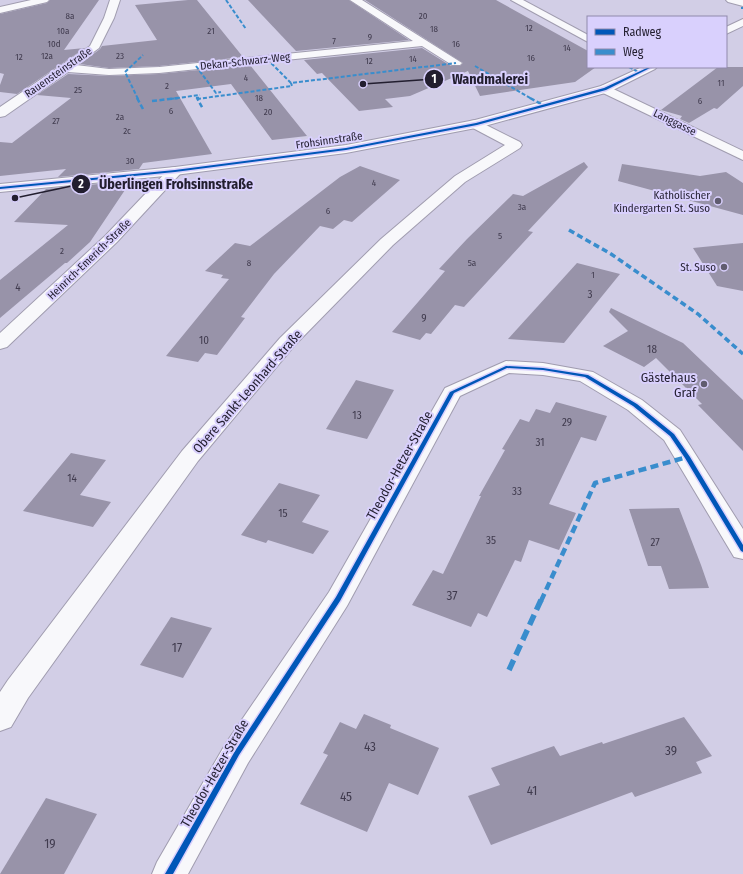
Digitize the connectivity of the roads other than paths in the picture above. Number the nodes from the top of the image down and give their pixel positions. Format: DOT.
graph roads {
  1 [pos="44,0"];
  2 [pos="115,0"];
  3 [pos="355,0"];
  4 [pos="516,0"];
  5 [pos="731,0"];
  6 [pos="743,3"];
  7 [pos="0,10"];
  8 [pos="743,22"];
  9 [pos="727,30"];
  10 [pos="587,38"];
  11 [pos="424,43"];
  12 [pos="456,63"];
  13 [pos="66,68"];
  14 [pos="649,68"];
  15 [pos="605,89"];
  16 [pos="0,113"];
  17 [pos="476,124"];
  18 [pos="743,156"];
  19 [pos="175,171"];
  20 [pos="0,188"];
  21 [pos="0,343"];
  22 [pos="743,550"];
  23 [pos="0,718"];
  24 [pos="169,874"];
  1 -- 7 [label="street"];
  2 -- 13 [label="street, Rauensteinstraße"];
  3 -- 11 [label="street"];
  4 -- 10 [label="street"];
  5 -- 6 [label="street"];
  8 -- 9 [label="street"];
  11 -- 12 [label="street"];
  11 -- 13 [label="street, Dekan-Schwarz-Weg"];
  13 -- 16 [label="street, Rauensteinstraße"];
  14 -- 15 [label="street, Frohsinnstraße"];
  15 -- 17 [label="street, Frohsinnstraße"];
  15 -- 18 [label="street, Langgasse"];
  17 -- 19 [label="street, Frohsinnstraße"];
  17 -- 23 [label="street, Obere Sankt-Leonhard-Straße"];
  19 -- 20 [label="street, Frohsinnstraße"];
  19 -- 21 [label="street, Heinrich-Emerich-Straße"];
  22 -- 24 [label="street, Theodor-Hetzer-Straße"];
}
